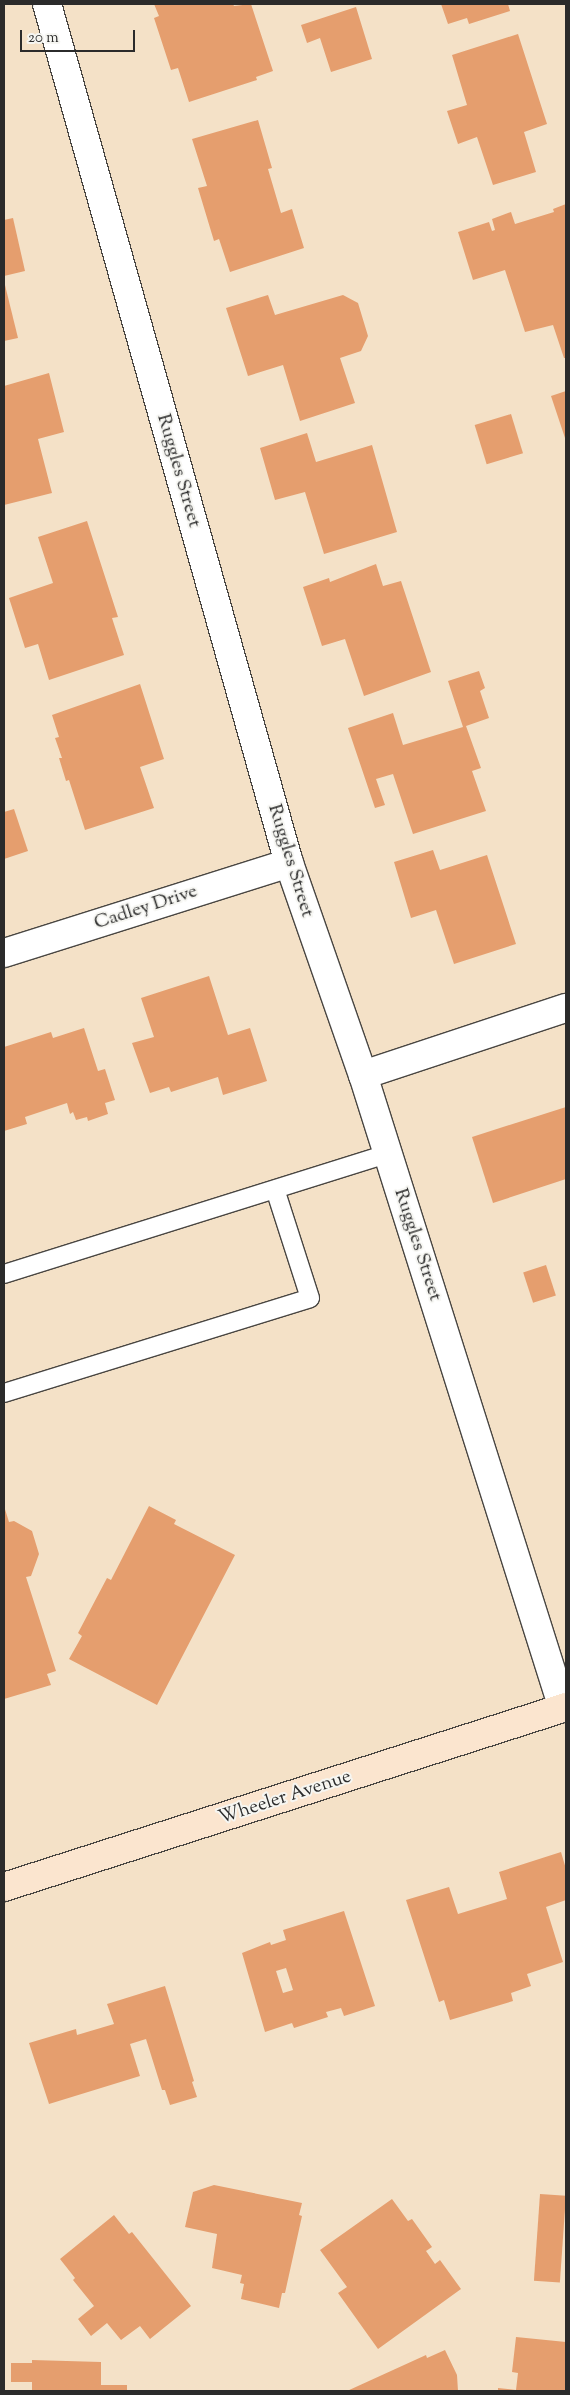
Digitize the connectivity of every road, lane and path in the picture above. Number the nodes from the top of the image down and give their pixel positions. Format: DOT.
graph roads {
  1 [pos="47,4"];
  2 [pos="288,863"];
  3 [pos="4,953"];
  4 [pos="566,1008"];
  5 [pos="363,1075"];
  6 [pos="388,1154"];
  7 [pos="275,1189"];
  8 [pos="4,1274"];
  9 [pos="4,1393"];
  10 [pos="565,1708"];
  11 [pos="4,1887"];
  1 -- 2 [label="street, Ruggles Street"];
  2 -- 3 [label="street, Cadley Drive"];
  2 -- 5 [label="street, Ruggles Street"];
  4 -- 5 [label="street"];
  5 -- 6 [label="street, Ruggles Street"];
  6 -- 7 [label="lane"];
  6 -- 10 [label="street, Ruggles Street"];
  7 -- 8 [label="lane"];
  7 -- 9 [label="lane"];
  10 -- 11 [label="main road, Wheeler Avenue"];
}
